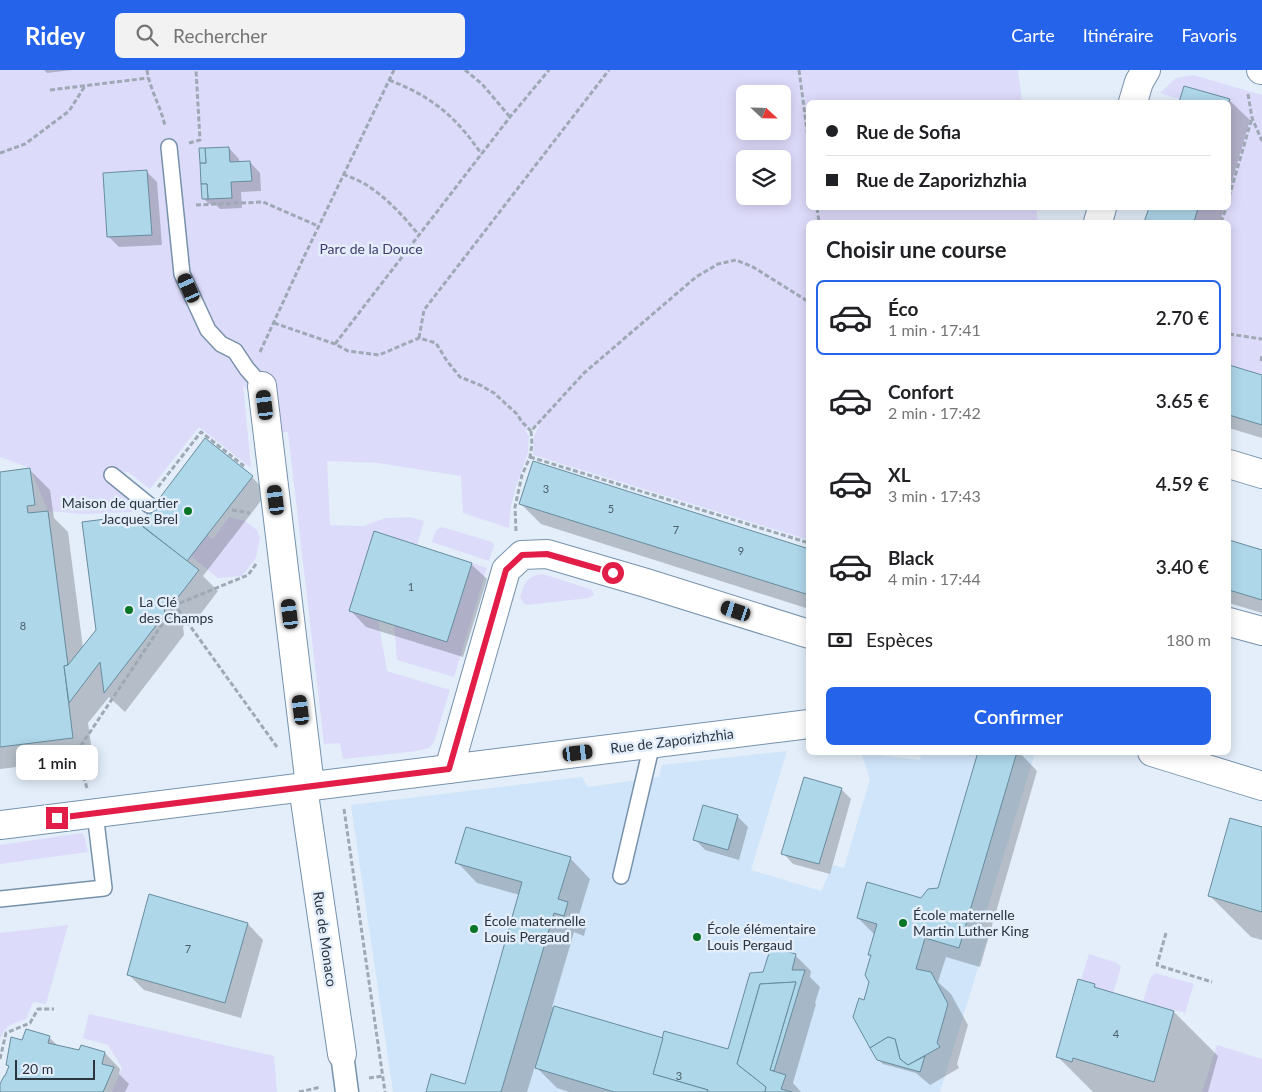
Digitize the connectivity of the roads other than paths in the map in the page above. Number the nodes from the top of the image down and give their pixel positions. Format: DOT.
graph roads {
  1 [pos="1146,70"];
  2 [pos="1134,100"];
  3 [pos="169,147"];
  4 [pos="262,386"];
  5 [pos="1231,465"];
  6 [pos="1262,474"];
  7 [pos="112,475"];
  8 [pos="150,505"];
  9 [pos="1231,623"];
  10 [pos="1262,631"];
  11 [pos="806,633"];
  12 [pos="806,724"];
  13 [pos="652,744"];
  14 [pos="1162,755"];
  15 [pos="449,769"];
  16 [pos="1262,786"];
  17 [pos="307,787"];
  18 [pos="95,813"];
  19 [pos="0,825"];
  20 [pos="621,876"];
  21 [pos="0,900"];
  22 [pos="342,1054"];
  23 [pos="347,1092"];
  1 -- 2 [label="street"];
  3 -- 4 [label="lane"];
  4 -- 17 [label="street, Rue de Monaco"];
  5 -- 6 [label="street"];
  7 -- 8 [label="lane"];
  9 -- 10 [label="street"];
  11 -- 15 [label="street"];
  12 -- 13 [label="street, Rue de Zaporizhzhia"];
  13 -- 15 [label="street, Rue de Zaporizhzhia"];
  13 -- 20 [label="lane"];
  14 -- 16 [label="street"];
  15 -- 17 [label="street, Rue de Zaporizhzhia"];
  17 -- 18 [label="street, Rue de Zaporizhzhia"];
  17 -- 22 [label="street, Rue de Monaco"];
  18 -- 19 [label="street, Rue de Zaporizhzhia"];
  18 -- 21 [label="lane"];
  22 -- 23 [label="street, Rue de Monaco"];
}
